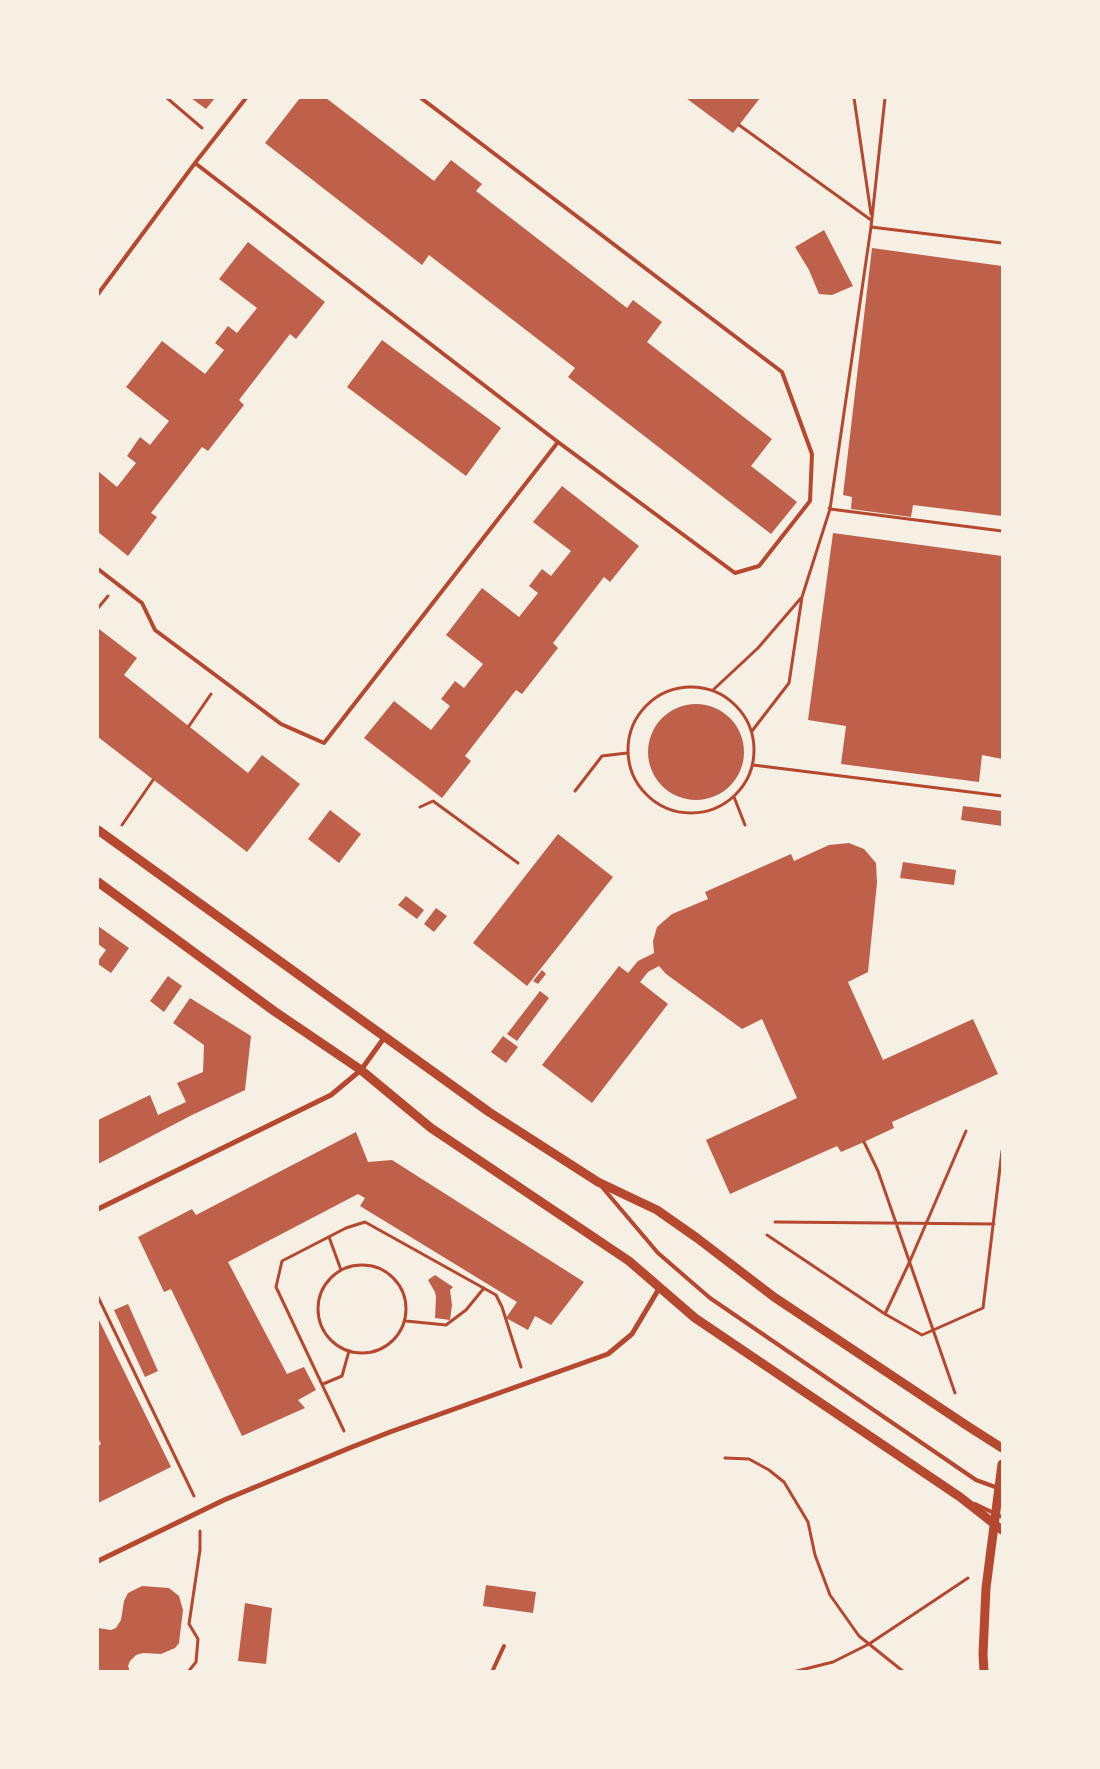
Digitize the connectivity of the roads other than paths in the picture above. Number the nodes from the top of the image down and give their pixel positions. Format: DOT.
graph roads {
  1 [pos="246,98"];
  2 [pos="421,98"];
  3 [pos="195,163"];
  4 [pos="98,294"];
  5 [pos="558,442"];
  6 [pos="98,569"];
  7 [pos="98,830"];
  8 [pos="98,882"];
  9 [pos="384,1038"];
  10 [pos="361,1070"];
  11 [pos="598,1182"];
  12 [pos="98,1209"];
  13 [pos="660,1287"];
  14 [pos="1002,1448"];
  15 [pos="1002,1464"];
  16 [pos="1001,1489"];
  17 [pos="998,1518"];
  18 [pos="1002,1530"];
  19 [pos="98,1561"];
  20 [pos="504,1646"];
  21 [pos="492,1672"];
  22 [pos="984,1672"];
  1 -- 3 [label="lane"];
  2 -- 5 [label="lane"];
  3 -- 4 [label="lane"];
  3 -- 5 [label="lane"];
  5 -- 6 [label="lane"];
  7 -- 9 [label="street"];
  8 -- 10 [label="street"];
  9 -- 10 [label="street"];
  9 -- 11 [label="street"];
  10 -- 12 [label="street"];
  10 -- 13 [label="street"];
  11 -- 14 [label="street"];
  11 -- 16 [label="lane"];
  13 -- 17 [label="street"];
  13 -- 19 [label="street"];
  15 -- 16 [label="street"];
  16 -- 17 [label="street"];
  17 -- 18 [label="street"];
  17 -- 22 [label="street"];
  20 -- 21 [label="lane"];
}
